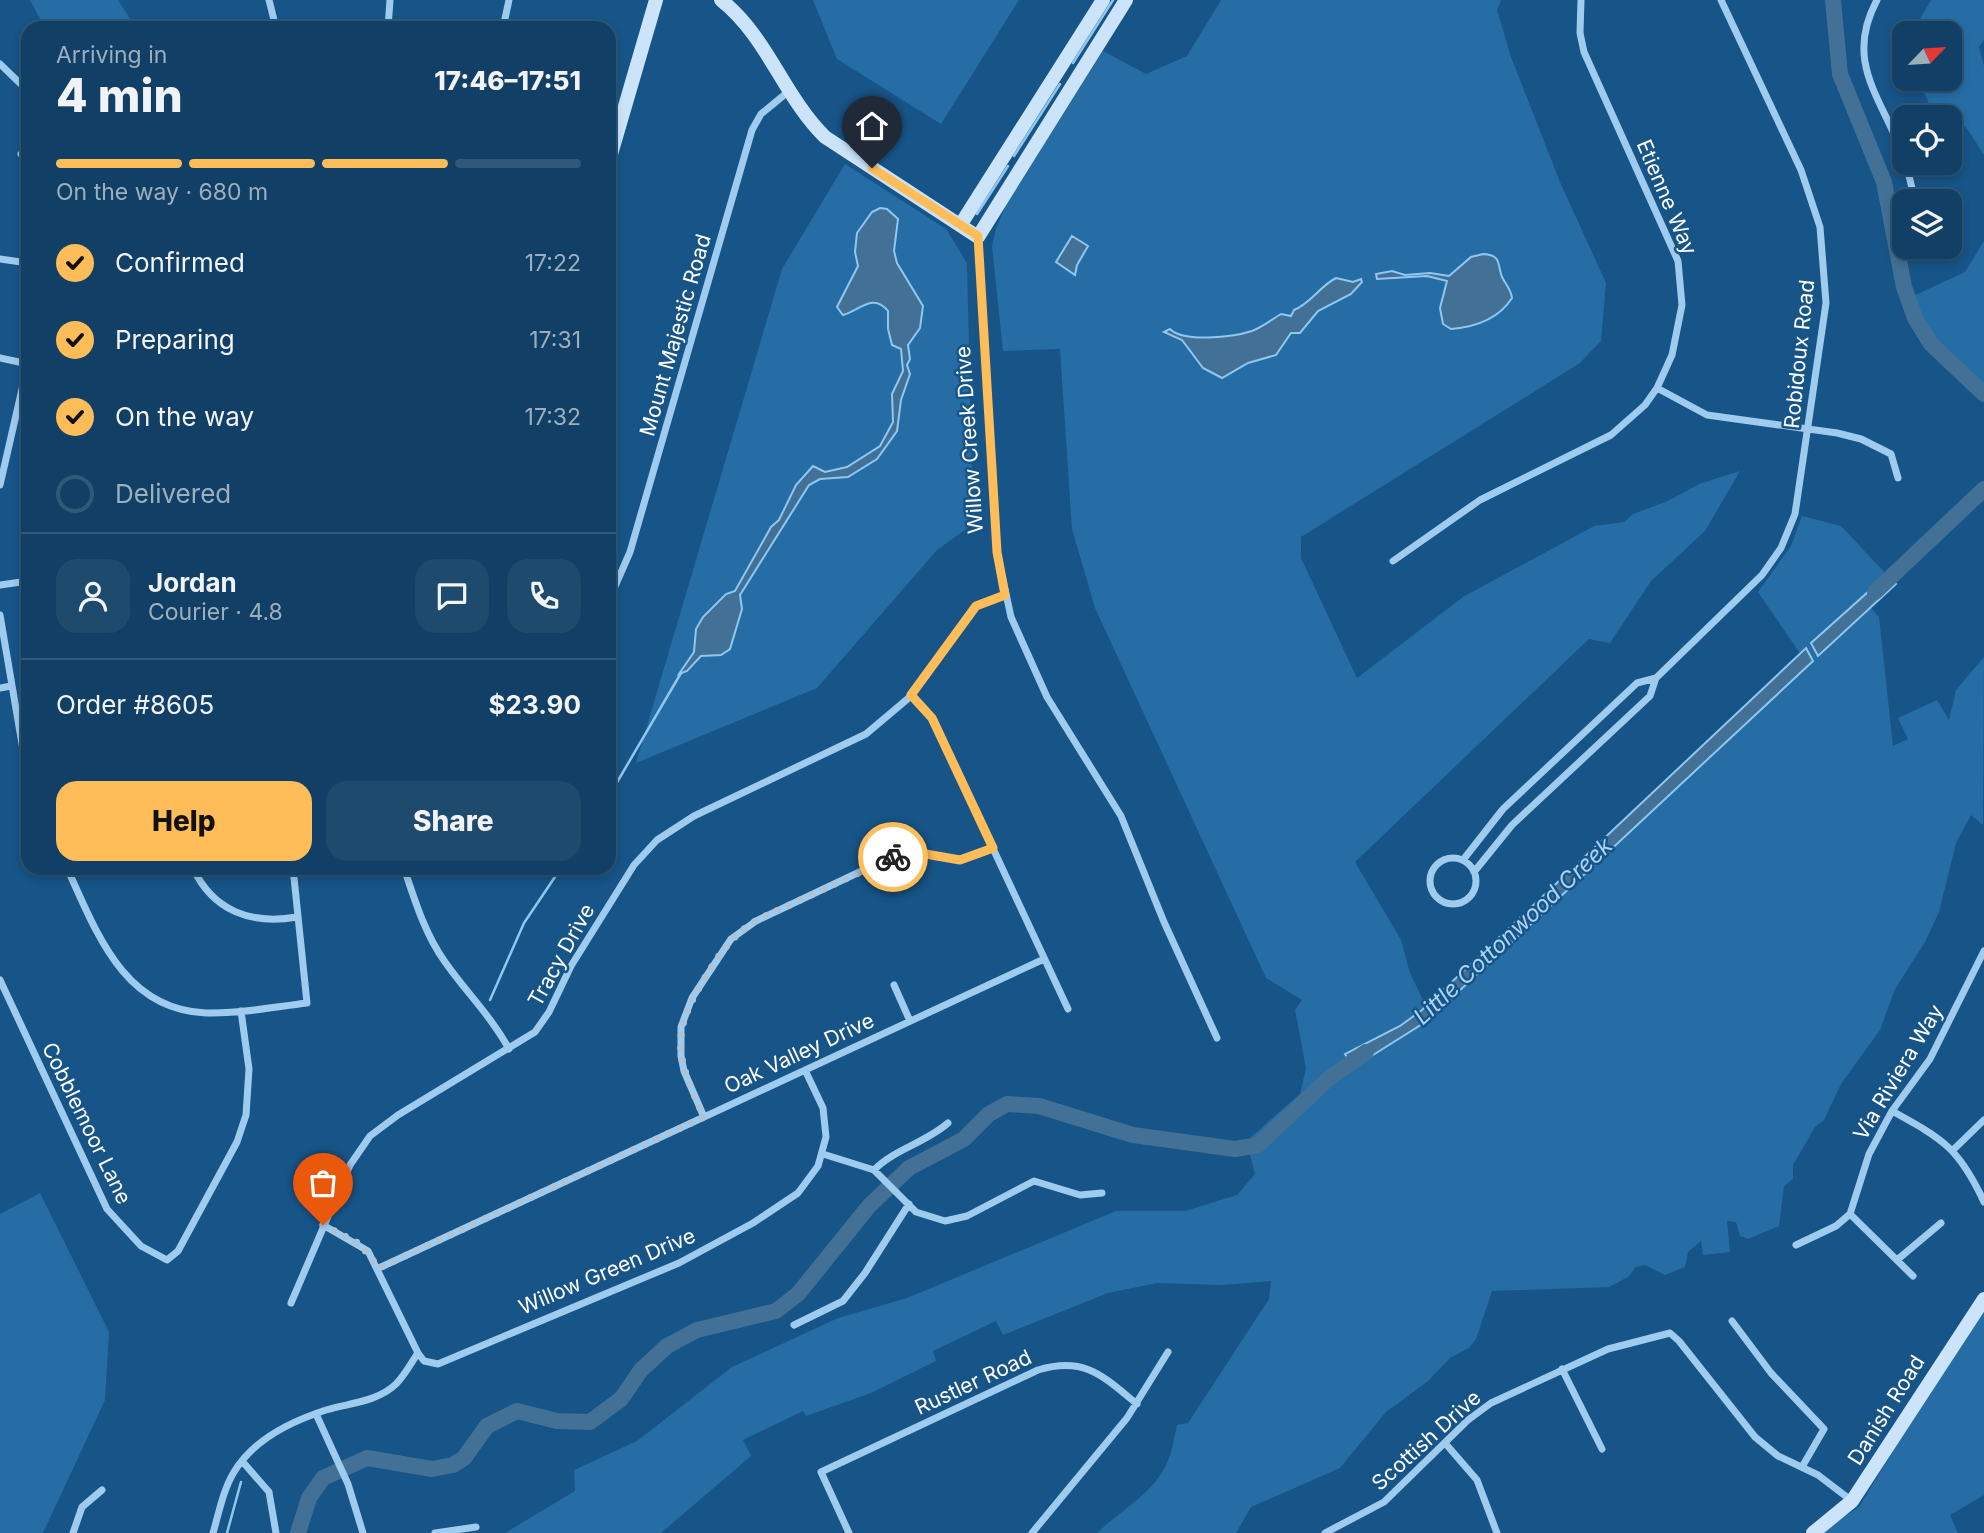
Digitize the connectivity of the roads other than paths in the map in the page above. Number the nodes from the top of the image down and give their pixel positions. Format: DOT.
graph roads {
  1 [pos="270,0"];
  2 [pos="390,0"];
  3 [pos="509,0"];
  4 [pos="656,0"];
  5 [pos="721,0"];
  6 [pos="1103,0"];
  7 [pos="1126,0"];
  8 [pos="1581,0"];
  9 [pos="1721,0"];
  10 [pos="1877,0"];
  11 [pos="274,21"];
  12 [pos="388,21"];
  13 [pos="504,21"];
  14 [pos="0,64"];
  15 [pos="21,84"];
  16 [pos="789,91"];
  17 [pos="1892,130"];
  18 [pos="616,138"];
  19 [pos="961,224"];
  20 [pos="978,236"];
  21 [pos="0,259"];
  22 [pos="21,262"];
  23 [pos="0,358"];
  24 [pos="21,362"];
  25 [pos="1657,388"];
  26 [pos="21,393"];
  27 [pos="1808,429"];
  28 [pos="1898,478"];
  29 [pos="0,484"];
  30 [pos="1393,561"];
  31 [pos="21,582"];
  32 [pos="616,584"];
  33 [pos="0,585"];
  34 [pos="1005,595"];
  35 [pos="0,615"];
  36 [pos="1656,678"];
  37 [pos="11,686"];
  38 [pos="0,688"];
  39 [pos="911,695"];
  40 [pos="21,741"];
  41 [pos="993,848"];
  42 [pos="1463,860"];
  43 [pos="1474,872"];
  44 [pos="70,875"];
  45 [pos="197,875"];
  46 [pos="294,875"];
  47 [pos="407,875"];
  48 [pos="297,917"];
  49 [pos="1984,951"];
  50 [pos="1044,959"];
  51 [pos="1975,969"];
  52 [pos="1983,974"];
  53 [pos="0,980"];
  54 [pos="894,985"];
  55 [pos="1068,1009"];
  56 [pos="241,1011"];
  57 [pos="910,1021"];
  58 [pos="1217,1038"];
  59 [pos="509,1049"];
  60 [pos="805,1070"];
  61 [pos="1892,1111"];
  62 [pos="704,1117"];
  63 [pos="1984,1119"];
  64 [pos="948,1123"];
  65 [pos="1953,1150"];
  66 [pos="823,1154"];
  67 [pos="877,1172"];
  68 [pos="1102,1193"];
  69 [pos="1984,1202"];
  70 [pos="909,1205"];
  71 [pos="1850,1214"];
  72 [pos="1941,1223"];
  73 [pos="323,1225"];
  74 [pos="1796,1245"];
  75 [pos="1897,1260"];
  76 [pos="379,1268"];
  77 [pos="1913,1276"];
  78 [pos="1984,1299"];
  79 [pos="291,1303"];
  80 [pos="1732,1321"];
  81 [pos="794,1325"];
  82 [pos="1168,1352"];
  83 [pos="418,1353"];
  84 [pos="1562,1369"];
  85 [pos="1137,1404"];
  86 [pos="316,1414"];
  87 [pos="1445,1443"];
  88 [pos="1602,1449"];
  89 [pos="242,1461"];
  90 [pos="1802,1467"];
  91 [pos="102,1490"];
  92 [pos="1852,1501"];
  93 [pos="476,1527"];
  94 [pos="73,1533"];
  95 [pos="213,1533"];
  96 [pos="276,1533"];
  97 [pos="363,1533"];
  98 [pos="435,1533"];
  99 [pos="849,1533"];
  100 [pos="1032,1533"];
  101 [pos="1325,1533"];
  102 [pos="1497,1533"];
  103 [pos="1813,1533"];
  1 -- 11 [label="street"];
  2 -- 12 [label="street"];
  3 -- 13 [label="street"];
  4 -- 18 [label="street"];
  5 -- 16 [label="street"];
  6 -- 19 [label="street"];
  7 -- 20 [label="street"];
  8 -- 25 [label="street, Etienne Way"];
  9 -- 27 [label="street, Robidoux Road"];
  10 -- 17 [label="street"];
  14 -- 15 [label="street"];
  16 -- 19 [label="street"];
  16 -- 32 [label="street, Mount Majestic Road"];
  19 -- 20 [label="street"];
  20 -- 34 [label="street, Willow Creek Drive"];
  21 -- 22 [label="street"];
  23 -- 24 [label="street"];
  25 -- 27 [label="street"];
  25 -- 30 [label="street, Etienne Way"];
  26 -- 29 [label="street"];
  27 -- 28 [label="street"];
  27 -- 36 [label="street, Robidoux Road"];
  31 -- 33 [label="street"];
  34 -- 39 [label="street, Tracy Drive"];
  34 -- 58 [label="street, Willow Creek Drive"];
  35 -- 37 [label="street"];
  36 -- 42 [label="street, Robidoux Road"];
  36 -- 43 [label="street, Robidoux Road"];
  37 -- 38 [label="street"];
  37 -- 40 [label="street"];
  39 -- 41 [label="street"];
  39 -- 59 [label="street, Tracy Drive"];
  41 -- 50 [label="street"];
  41 -- 62 [label="street"];
  42 -- 43 [label="street"];
  42 -- 43 [label="street, Robidoux Road"];
  44 -- 56 [label="street"];
  45 -- 48 [label="street"];
  46 -- 48 [label="street"];
  47 -- 59 [label="street"];
  48 -- 56 [label="street"];
  49 -- 51 [label="street, Via Riviera Way"];
  50 -- 55 [label="street"];
  50 -- 57 [label="street, Oak Valley Drive"];
  51 -- 52 [label="street"];
  51 -- 61 [label="street, Via Riviera Way"];
  53 -- 56 [label="street, Cobblemoor Lane"];
  54 -- 57 [label="street"];
  57 -- 60 [label="street, Oak Valley Drive"];
  59 -- 73 [label="street, Tracy Drive"];
  60 -- 62 [label="street, Oak Valley Drive"];
  60 -- 66 [label="street, Willow Green Drive"];
  61 -- 65 [label="street"];
  61 -- 71 [label="street, Via Riviera Way"];
  62 -- 76 [label="street, Oak Valley Drive"];
  63 -- 65 [label="street"];
  64 -- 67 [label="street"];
  65 -- 69 [label="street"];
  66 -- 67 [label="street"];
  66 -- 83 [label="street, Willow Green Drive"];
  67 -- 70 [label="street"];
  68 -- 70 [label="street"];
  70 -- 81 [label="street"];
  71 -- 74 [label="street"];
  71 -- 75 [label="street"];
  72 -- 75 [label="street"];
  73 -- 76 [label="street"];
  73 -- 79 [label="street, Tracy Drive"];
  75 -- 77 [label="street"];
  76 -- 83 [label="street"];
  78 -- 92 [label="street, Danish Road"];
  80 -- 90 [label="street"];
  82 -- 85 [label="street"];
  83 -- 86 [label="street"];
  84 -- 87 [label="street, Scottish Drive"];
  84 -- 88 [label="street"];
  84 -- 90 [label="street, Scottish Drive"];
  85 -- 99 [label="street, Rustler Road"];
  85 -- 100 [label="street"];
  86 -- 89 [label="street"];
  86 -- 97 [label="street"];
  87 -- 101 [label="street, Scottish Drive"];
  87 -- 102 [label="street"];
  89 -- 95 [label="street"];
  89 -- 96 [label="street"];
  90 -- 92 [label="street, Scottish Drive"];
  91 -- 94 [label="street"];
  92 -- 103 [label="street, Danish Road"];
  93 -- 98 [label="street"];
}
